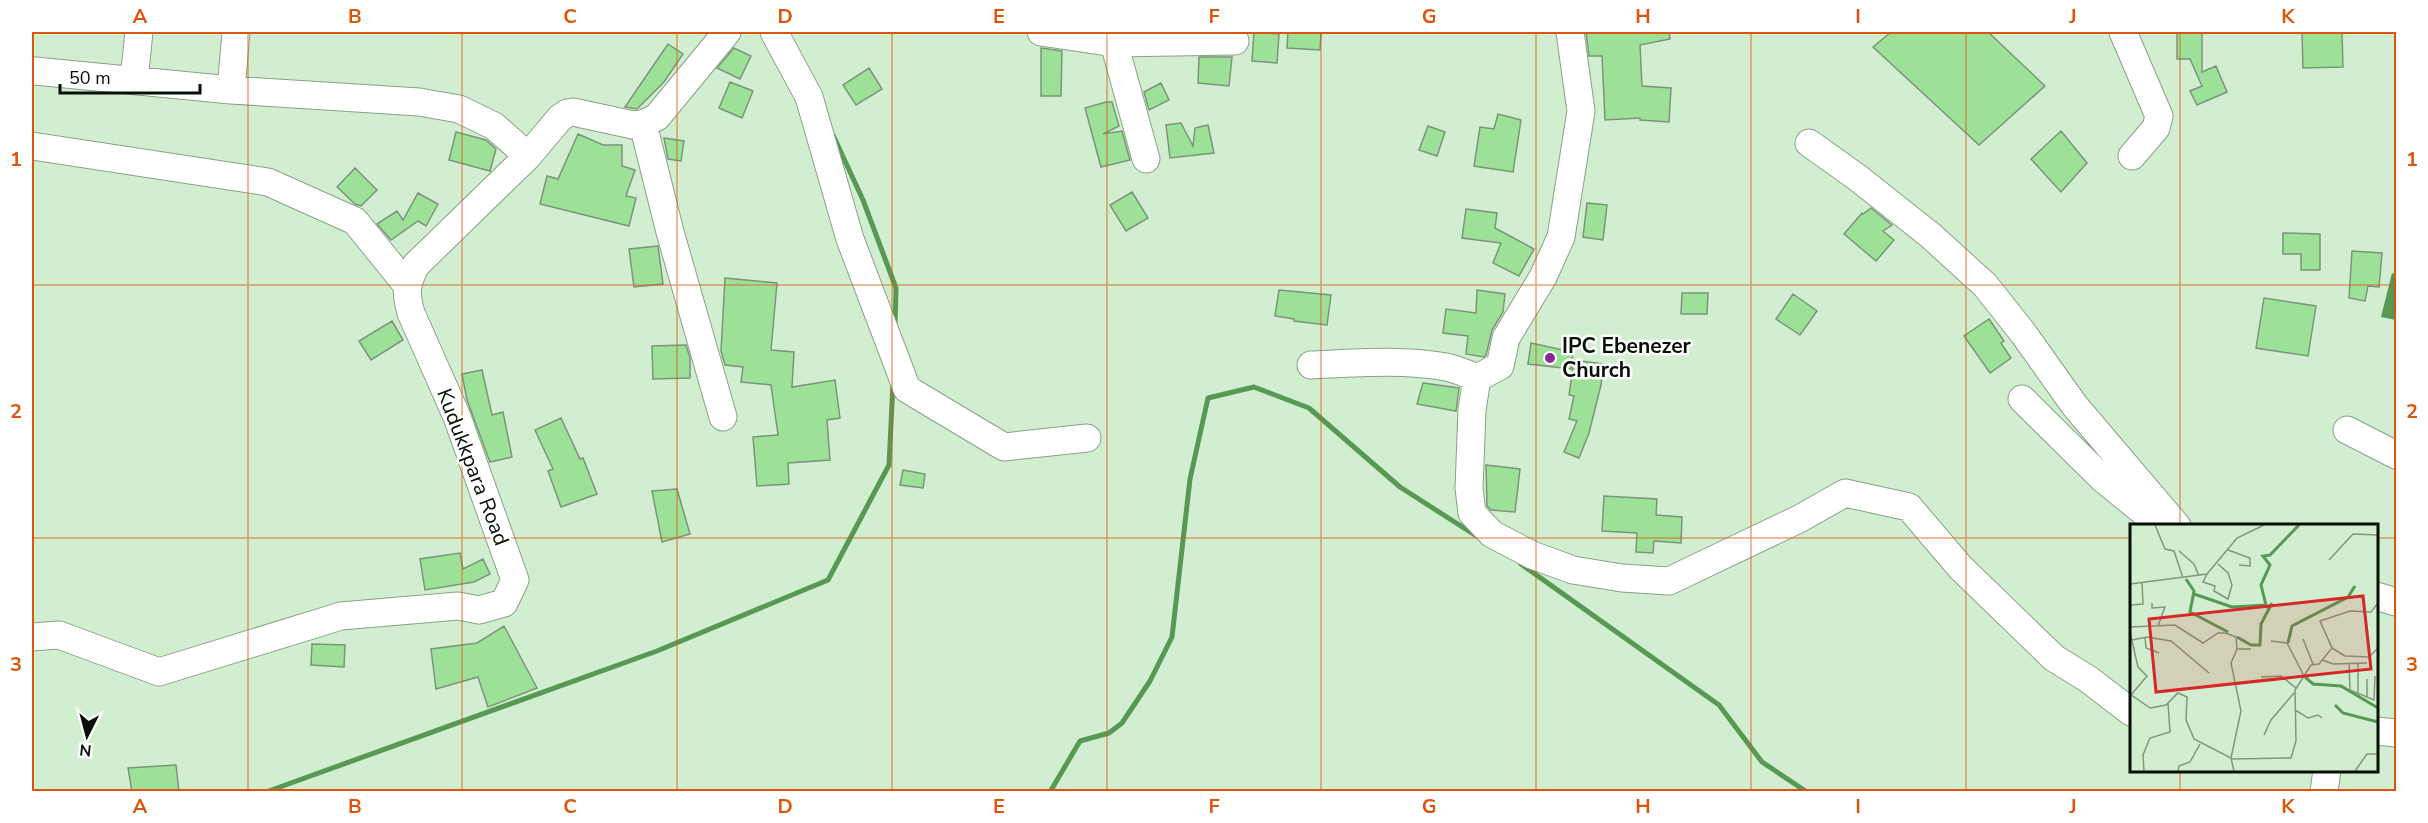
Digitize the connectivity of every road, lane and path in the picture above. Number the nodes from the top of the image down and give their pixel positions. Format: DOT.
graph roads {
  1 [pos="139,32"];
  2 [pos="236,32"];
  3 [pos="727,32"];
  4 [pos="774,32"];
  5 [pos="1041,32"];
  6 [pos="1570,32"];
  7 [pos="2123,32"];
  8 [pos="1235,41"];
  9 [pos="1114,44"];
  10 [pos="35,71"];
  11 [pos="134,80"];
  12 [pos="231,90"];
  13 [pos="643,124"];
  14 [pos="1809,143"];
  15 [pos="32,146"];
  16 [pos="528,156"];
  17 [pos="2132,156"];
  18 [pos="1146,159"];
  19 [pos="406,284"];
  20 [pos="1311,365"];
  21 [pos="1477,378"];
  22 [pos="2022,399"];
  23 [pos="723,417"];
  24 [pos="2347,430"];
  25 [pos="1087,438"];
  26 [pos="2397,454"];
  27 [pos="2160,524"];
  28 [pos="2175,524"];
  29 [pos="2377,596"];
  30 [pos="2397,602"];
  31 [pos="32,636"];
  32 [pos="2130,711"];
  33 [pos="2377,731"];
  34 [pos="2397,733"];
  35 [pos="2327,772"];
  36 [pos="2324,792"];
  1 -- 11 [label="street"];
  2 -- 12 [label="street"];
  3 -- 13 [label="street"];
  4 -- 25 [label="street"];
  5 -- 9 [label="street"];
  6 -- 21 [label="street"];
  7 -- 17 [label="street"];
  8 -- 9 [label="street"];
  9 -- 18 [label="street"];
  10 -- 11 [label="street"];
  11 -- 12 [label="street"];
  12 -- 16 [label="street"];
  13 -- 16 [label="street"];
  13 -- 23 [label="street"];
  14 -- 28 [label="street"];
  15 -- 19 [label="street"];
  16 -- 19 [label="street"];
  19 -- 31 [label="street, Kudukkpara Road"];
  20 -- 21 [label="street"];
  21 -- 32 [label="street"];
  22 -- 27 [label="street"];
  24 -- 26 [label="street"];
  29 -- 30 [label="street"];
  33 -- 34 [label="street"];
  35 -- 36 [label="street"];
}
